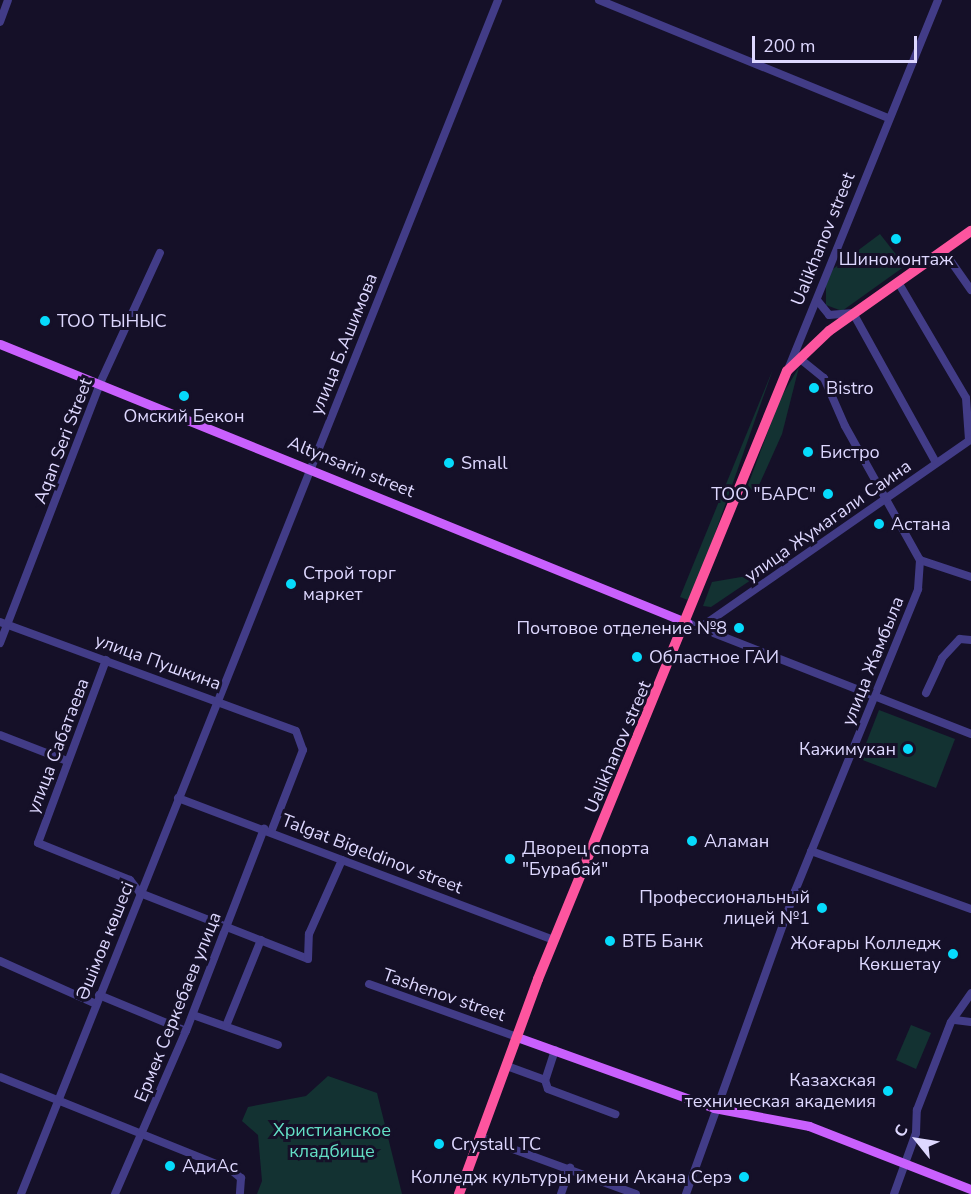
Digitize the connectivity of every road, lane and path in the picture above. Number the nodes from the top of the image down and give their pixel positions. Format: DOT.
graph roads {
  1 [pos="8,0"];
  2 [pos="498,0"];
  3 [pos="599,0"];
  4 [pos="938,0"];
  5 [pos="0,22"];
  6 [pos="888,118"];
  7 [pos="971,231"];
  8 [pos="943,250"];
  9 [pos="160,253"];
  10 [pos="898,282"];
  11 [pos="971,290"];
  12 [pos="817,300"];
  13 [pos="853,313"];
  14 [pos="0,344"];
  15 [pos="799,358"];
  16 [pos="787,371"];
  17 [pos="101,381"];
  18 [pos="970,439"];
  19 [pos="936,463"];
  20 [pos="310,468"];
  21 [pos="887,498"];
  22 [pos="920,560"];
  23 [pos="971,577"];
  24 [pos="4,623"];
  25 [pos="688,623"];
  26 [pos="701,627"];
  27 [pos="971,640"];
  28 [pos="0,643"];
  29 [pos="106,660"];
  30 [pos="926,693"];
  31 [pos="874,697"];
  32 [pos="217,699"];
  33 [pos="971,734"];
  34 [pos="0,735"];
  35 [pos="302,738"];
  36 [pos="67,761"];
  37 [pos="178,798"];
  38 [pos="268,830"];
  39 [pos="812,851"];
  40 [pos="342,860"];
  41 [pos="140,892"];
  42 [pos="971,909"];
  43 [pos="228,926"];
  44 [pos="261,939"];
  45 [pos="554,940"];
  46 [pos="0,961"];
  47 [pos="369,984"];
  48 [pos="971,993"];
  49 [pos="99,996"];
  50 [pos="96,1004"];
  51 [pos="193,1015"];
  52 [pos="951,1022"];
  53 [pos="971,1022"];
  54 [pos="226,1026"];
  55 [pos="186,1031"];
  56 [pos="517,1037"];
  57 [pos="278,1045"];
  58 [pos="555,1050"];
  59 [pos="507,1066"];
  60 [pos="0,1077"];
  61 [pos="545,1080"];
  62 [pos="58,1100"];
  63 [pos="714,1108"];
  64 [pos="615,1114"];
  65 [pos="142,1134"];
  66 [pos="480,1137"];
  67 [pos="906,1163"];
  68 [pos="570,1167"];
  69 [pos="971,1189"];
  70 [pos="21,1194"];
  71 [pos="115,1194"];
  72 [pos="240,1194"];
  73 [pos="457,1194"];
  74 [pos="561,1194"];
  75 [pos="636,1194"];
  76 [pos="686,1194"];
  77 [pos="894,1194"];
  1 -- 5 [label="street"];
  2 -- 20 [label="street, улица Б.Ашимова"];
  3 -- 6 [label="street"];
  4 -- 6 [label="street, Ualikhanov street"];
  6 -- 12 [label="street, Ualikhanov street"];
  7 -- 8 [label="highway, Ualikhanov street"];
  8 -- 10 [label="highway, Ualikhanov street"];
  8 -- 11 [label="street"];
  9 -- 17 [label="street, Aqan Seri Street"];
  10 -- 13 [label="highway, Ualikhanov street"];
  10 -- 18 [label="street"];
  12 -- 13 [label="street"];
  12 -- 16 [label="street, Ualikhanov street"];
  13 -- 15 [label="highway, Ualikhanov street"];
  13 -- 19 [label="street"];
  14 -- 17 [label="main road, Altynsarin street"];
  15 -- 16 [label="highway, Ualikhanov street"];
  15 -- 21 [label="street"];
  16 -- 25 [label="highway, Ualikhanov street"];
  17 -- 20 [label="main road, Altynsarin street"];
  17 -- 24 [label="street, Aqan Seri Street"];
  18 -- 19 [label="street, улица Жумагали Саина"];
  19 -- 21 [label="street, улица Жумагали Саина"];
  20 -- 25 [label="main road, Altynsarin street"];
  20 -- 32 [label="street, улица Б.Ашимова"];
  21 -- 22 [label="street"];
  21 -- 26 [label="street, улица Жумагали Саина"];
  22 -- 23 [label="street"];
  22 -- 31 [label="street, улица Жамбыла"];
  24 -- 28 [label="street, Aqan Seri Street"];
  24 -- 29 [label="street, улица Пушкина"];
  25 -- 26 [label="street"];
  25 -- 45 [label="highway, Ualikhanov street"];
  26 -- 31 [label="street"];
  27 -- 30 [label="street"];
  29 -- 32 [label="street, улица Пушкина"];
  29 -- 36 [label="street, улица Сабатаева"];
  31 -- 33 [label="street"];
  31 -- 39 [label="street, улица Жамбыла"];
  32 -- 35 [label="street, улица Пушкина"];
  32 -- 37 [label="street, Әшімов көшесі"];
  34 -- 36 [label="street"];
  35 -- 38 [label="street, Ермек Серкебаев улица"];
  36 -- 41 [label="street, улица Сабатаева"];
  37 -- 38 [label="street, Talgat Bigeldinov street"];
  37 -- 41 [label="street, Әшімов көшесі"];
  38 -- 40 [label="street, Talgat Bigeldinov street"];
  38 -- 43 [label="street, Ермек Серкебаев улица"];
  39 -- 42 [label="street"];
  39 -- 63 [label="street, улица Жамбыла"];
  40 -- 44 [label="street"];
  40 -- 45 [label="street, Talgat Bigeldinov street"];
  41 -- 43 [label="street"];
  41 -- 49 [label="street, Әшімов көшесі"];
  43 -- 44 [label="street"];
  43 -- 51 [label="street, Ермек Серкебаев улица"];
  44 -- 54 [label="street"];
  45 -- 56 [label="highway, Ualikhanov street"];
  46 -- 50 [label="street"];
  47 -- 56 [label="street, Tashenov street"];
  48 -- 52 [label="street"];
  49 -- 50 [label="street, Әшімов көшесі"];
  49 -- 55 [label="street"];
  50 -- 62 [label="street, Әшімов көшесі"];
  51 -- 54 [label="street"];
  51 -- 55 [label="street, Ермек Серкебаев улица"];
  52 -- 53 [label="street"];
  52 -- 67 [label="street"];
  54 -- 57 [label="street"];
  55 -- 65 [label="street, Ермек Серкебаев улица"];
  56 -- 58 [label="main road"];
  56 -- 59 [label="highway, Ualikhanov street"];
  56 -- 73 [label="highway"];
  58 -- 61 [label="street"];
  58 -- 63 [label="main road"];
  59 -- 61 [label="street"];
  59 -- 66 [label="highway, Ualikhanov street"];
  60 -- 62 [label="street"];
  61 -- 64 [label="street"];
  62 -- 65 [label="street"];
  62 -- 70 [label="street, Әшімов көшесі"];
  63 -- 67 [label="main road"];
  63 -- 76 [label="street, улица Жамбыла"];
  65 -- 71 [label="street, Ермек Серкебаев улица"];
  65 -- 72 [label="street"];
  66 -- 68 [label="street"];
  66 -- 73 [label="highway, Ualikhanov street"];
  67 -- 69 [label="main road"];
  67 -- 77 [label="street"];
  68 -- 74 [label="street"];
  68 -- 75 [label="street"];
}
